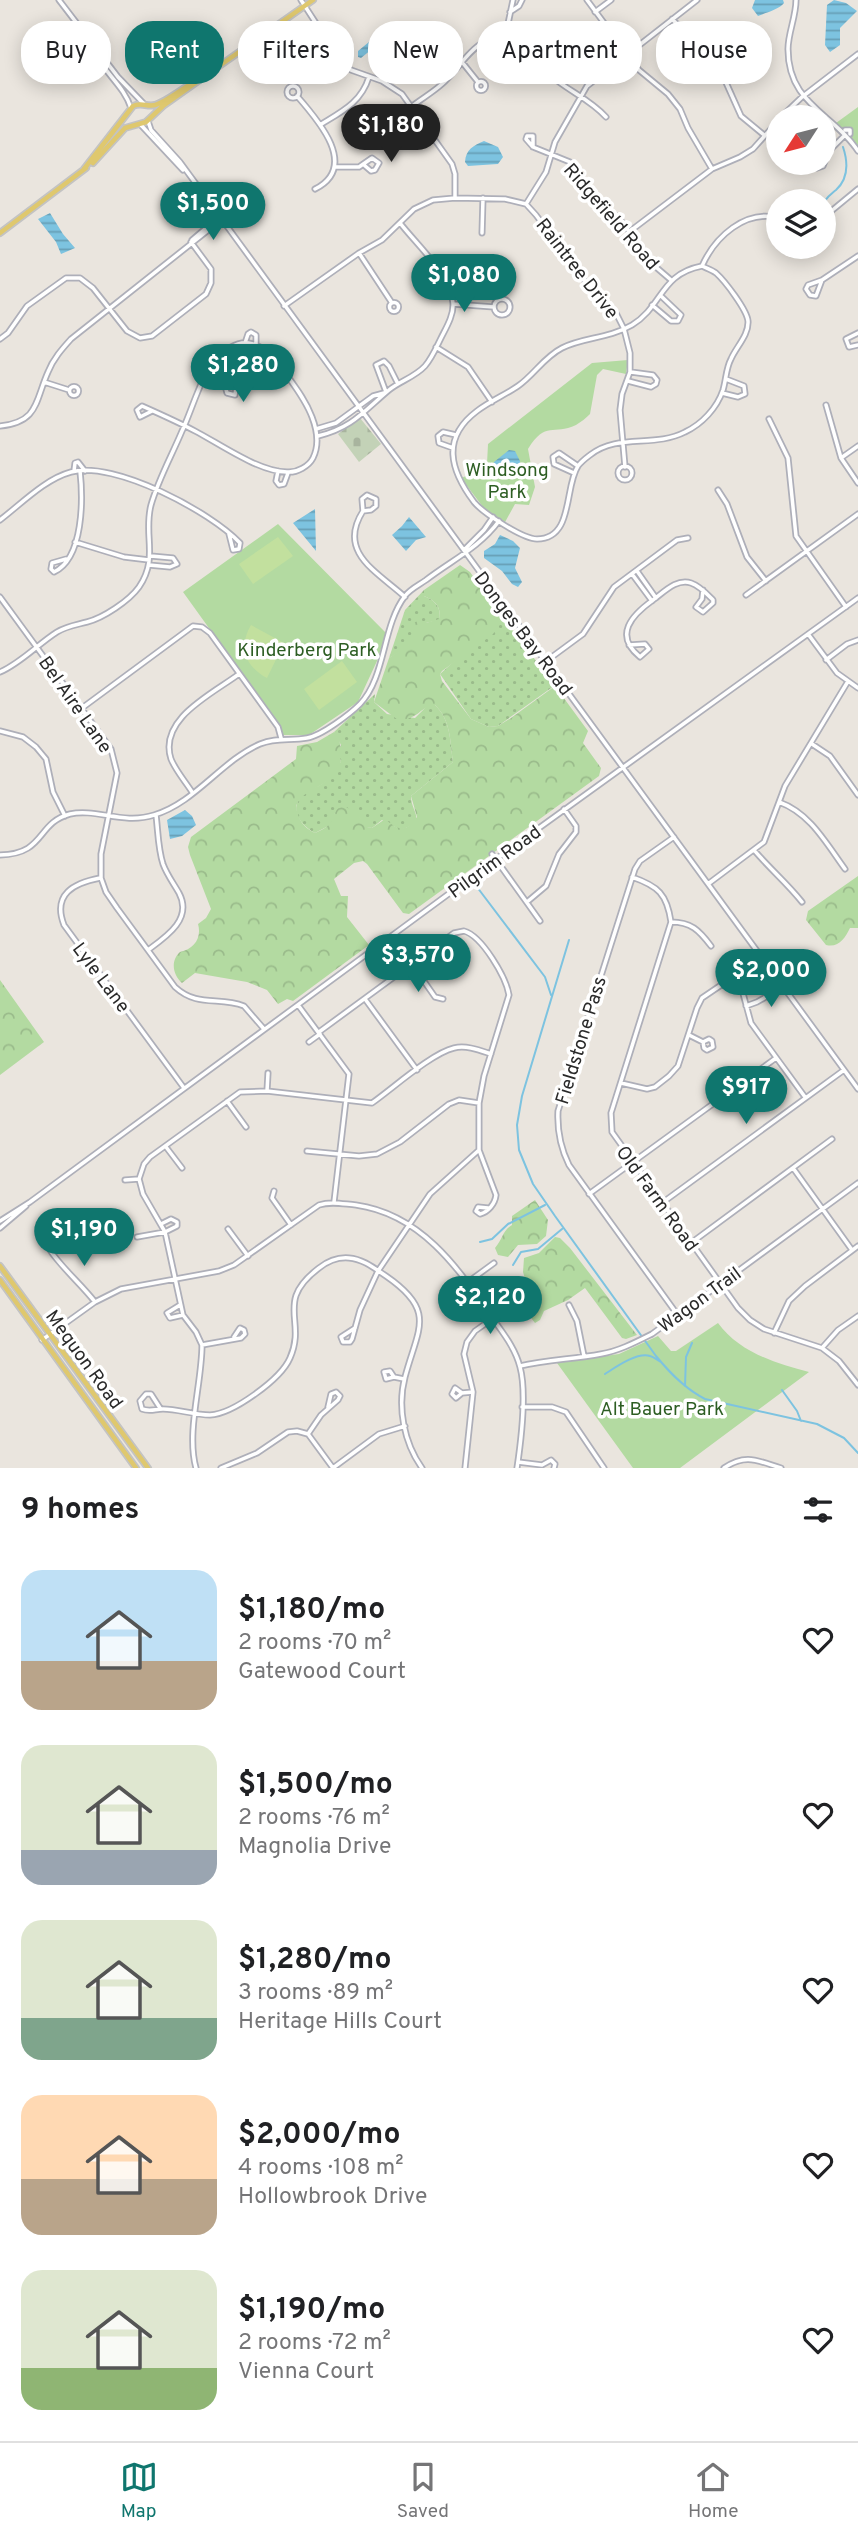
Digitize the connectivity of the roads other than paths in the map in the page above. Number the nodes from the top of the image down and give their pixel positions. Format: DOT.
graph roads {
  1 [pos="59,0"];
  2 [pos="313,0"];
  3 [pos="513,0"];
  4 [pos="522,0"];
  5 [pos="587,0"];
  6 [pos="611,0"];
  7 [pos="697,0"];
  8 [pos="796,0"];
  9 [pos="303,3"];
  10 [pos="510,12"];
  11 [pos="595,12"];
  12 [pos="672,19"];
  13 [pos="74,21"];
  14 [pos="508,21"];
  15 [pos="602,21"];
  16 [pos="642,43"];
  17 [pos="477,48"];
  18 [pos="858,54"];
  19 [pos="463,61"];
  20 [pos="224,62"];
  21 [pos="463,63"];
  22 [pos="111,68"];
  23 [pos="642,72"];
  24 [pos="111,76"];
  25 [pos="368,77"];
  26 [pos="368,79"];
  27 [pos="477,80"];
  28 [pos="187,84"];
  29 [pos="194,84"];
  30 [pos="386,84"];
  31 [pos="442,84"];
  32 [pos="564,84"];
  33 [pos="590,84"];
  34 [pos="580,95"];
  35 [pos="297,96"];
  36 [pos="802,97"];
  37 [pos="145,105"];
  38 [pos="794,105"];
  39 [pos="411,107"];
  40 [pos="131,109"];
  41 [pos="606,117"];
  42 [pos="149,118"];
  43 [pos="138,124"];
  44 [pos="320,125"];
  45 [pos="847,133"];
  46 [pos="764,135"];
  47 [pos="836,143"];
  48 [pos="533,147"];
  49 [pos="858,151"];
  50 [pos="552,155"];
  51 [pos="364,165"];
  52 [pos="335,167"];
  53 [pos="712,169"];
  54 [pos="84,170"];
  55 [pos="189,177"];
  56 [pos="315,189"];
  57 [pos="858,189"];
  58 [pos="455,198"];
  59 [pos="484,198"];
  60 [pos="526,204"];
  61 [pos="836,207"];
  62 [pos="766,217"];
  63 [pos="220,218"];
  64 [pos="400,223"];
  65 [pos="629,232"];
  66 [pos="0,233"];
  67 [pos="482,233"];
  68 [pos="191,242"];
  69 [pos="359,253"];
  70 [pos="858,256"];
  71 [pos="702,266"];
  72 [pos="671,280"];
  73 [pos="822,280"];
  74 [pos="661,295"];
  75 [pos="392,303"];
  76 [pos="453,304"];
  77 [pos="652,305"];
  78 [pos="284,306"];
  79 [pos="494,307"];
  80 [pos="108,308"];
  81 [pos="624,329"];
  82 [pos="858,333"];
  83 [pos="0,339"];
  84 [pos="245,343"];
  85 [pos="256,344"];
  86 [pos="858,345"];
  87 [pos="436,347"];
  88 [pos="630,372"];
  89 [pos="206,375"];
  90 [pos="726,379"];
  91 [pos="44,382"];
  92 [pos="224,382"];
  93 [pos="628,382"];
  94 [pos="398,384"];
  95 [pos="70,390"];
  96 [pos="386,392"];
  97 [pos="722,393"];
  98 [pos="492,402"];
  99 [pos="827,405"];
  100 [pos="358,407"];
  101 [pos="152,411"];
  102 [pos="363,414"];
  103 [pos="769,419"];
  104 [pos="0,426"];
  105 [pos="185,426"];
  106 [pos="316,429"];
  107 [pos="456,435"];
  108 [pos="318,436"];
  109 [pos="623,441"];
  110 [pos="858,446"];
  111 [pos="453,447"];
  112 [pos="841,458"];
  113 [pos="578,466"];
  114 [pos="625,467"];
  115 [pos="74,471"];
  116 [pos="82,471"];
  117 [pos="278,471"];
  118 [pos="288,473"];
  119 [pos="575,473"];
  120 [pos="858,483"];
  121 [pos="158,489"];
  122 [pos="718,490"];
  123 [pos="363,511"];
  124 [pos="858,514"];
  125 [pos="493,517"];
  126 [pos="0,520"];
  127 [pos="499,521"];
  128 [pos="229,534"];
  129 [pos="688,538"];
  130 [pos="75,542"];
  131 [pos="464,552"];
  132 [pos="805,552"];
  133 [pos="66,559"];
  134 [pos="150,560"];
  135 [pos="636,570"];
  136 [pos="632,574"];
  137 [pos="766,580"];
  138 [pos="703,590"];
  139 [pos="746,596"];
  140 [pos="0,597"];
  141 [pos="405,597"];
  142 [pos="858,598"];
  143 [pos="654,599"];
  144 [pos="846,607"];
  145 [pos="808,634"];
  146 [pos="858,640"];
  147 [pos="629,645"];
  148 [pos="36,647"];
  149 [pos="826,660"];
  150 [pos="545,662"];
  151 [pos="0,671"];
  152 [pos="239,674"];
  153 [pos="847,683"];
  154 [pos="858,688"];
  155 [pos="82,708"];
  156 [pos="0,731"];
  157 [pos="281,738"];
  158 [pos="812,744"];
  159 [pos="622,767"];
  160 [pos="192,792"];
  161 [pos="858,794"];
  162 [pos="779,802"];
  163 [pos="564,809"];
  164 [pos="156,815"];
  165 [pos="65,816"];
  166 [pos="110,818"];
  167 [pos="674,837"];
  168 [pos="754,850"];
  169 [pos="492,854"];
  170 [pos="0,855"];
  171 [pos="496,859"];
  172 [pos="845,869"];
  173 [pos="101,877"];
  174 [pos="632,877"];
  175 [pos="708,884"];
  176 [pos="527,902"];
  177 [pos="802,902"];
  178 [pos="540,920"];
  179 [pos="671,922"];
  180 [pos="711,946"];
  181 [pos="148,950"];
  182 [pos="412,964"];
  183 [pos="783,987"];
  184 [pos="365,999"];
  185 [pos="443,999"];
  186 [pos="298,1005"];
  187 [pos="746,1006"];
  188 [pos="264,1029"];
  189 [pos="319,1033"];
  190 [pos="689,1035"];
  191 [pos="309,1042"];
  192 [pos="703,1042"];
  193 [pos="491,1054"];
  194 [pos="776,1058"];
  195 [pos="417,1070"];
  196 [pos="844,1070"];
  197 [pos="268,1073"];
  198 [pos="621,1083"];
  199 [pos="184,1088"];
  200 [pos="858,1089"];
  201 [pos="267,1091"];
  202 [pos="805,1097"];
  203 [pos="347,1100"];
  204 [pos="226,1101"];
  205 [pos="479,1103"];
  206 [pos="246,1127"];
  207 [pos="832,1139"];
  208 [pos="166,1147"];
  209 [pos="479,1150"];
  210 [pos="307,1152"];
  211 [pos="341,1155"];
  212 [pos="632,1163"];
  213 [pos="182,1168"];
  214 [pos="793,1168"];
  215 [pos="139,1179"];
  216 [pos="125,1180"];
  217 [pos="858,1183"];
  218 [pos="274,1191"];
  219 [pos="589,1194"];
  220 [pos="30,1202"];
  221 [pos="334,1202"];
  222 [pos="662,1203"];
  223 [pos="488,1208"];
  224 [pos="822,1209"];
  225 [pos="0,1221"];
  226 [pos="161,1224"];
  227 [pos="410,1224"];
  228 [pos="291,1225"];
  229 [pos="0,1227"];
  230 [pos="228,1229"];
  231 [pos="164,1232"];
  232 [pos="137,1237"];
  233 [pos="691,1243"];
  234 [pos="858,1246"];
  235 [pos="50,1250"];
  236 [pos="852,1250"];
  237 [pos="248,1256"];
  238 [pos="494,1264"];
  239 [pos="0,1266"];
  240 [pos="378,1271"];
  241 [pos="174,1278"];
  242 [pos="0,1280"];
  243 [pos="468,1282"];
  244 [pos="720,1283"];
  245 [pos="95,1302"];
  246 [pos="180,1305"];
  247 [pos="569,1305"];
  248 [pos="677,1314"];
  249 [pos="183,1315"];
  250 [pos="858,1316"];
  251 [pos="493,1319"];
  252 [pos="355,1328"];
  253 [pos="774,1333"];
  254 [pos="50,1335"];
  255 [pos="234,1337"];
  256 [pos="42,1340"];
  257 [pos="202,1345"];
  258 [pos="822,1349"];
  259 [pos="584,1356"];
  260 [pos="520,1366"];
  261 [pos="394,1377"];
  262 [pos="404,1379"];
  263 [pos="858,1383"];
  264 [pos="472,1392"];
  265 [pos="462,1393"];
  266 [pos="328,1407"];
  267 [pos="522,1407"];
  268 [pos="160,1408"];
  269 [pos="196,1413"];
  270 [pos="404,1426"];
  271 [pos="308,1434"];
  272 [pos="518,1462"];
  273 [pos="544,1466"];
  274 [pos="136,1468"];
  275 [pos="148,1468"];
  276 [pos="196,1468"];
  277 [pos="221,1468"];
  278 [pos="333,1468"];
  279 [pos="422,1468"];
  280 [pos="465,1468"];
  281 [pos="517,1468"];
  282 [pos="554,1468"];
  283 [pos="604,1468"];
  284 [pos="724,1468"];
  285 [pos="780,1468"];
  1 -- 13 [label="street"];
  2 -- 9 [label="main road"];
  3 -- 10 [label="street"];
  4 -- 10 [label="street"];
  5 -- 11 [label="street"];
  6 -- 11 [label="street"];
  7 -- 12 [label="street"];
  8 -- 36 [label="street"];
  9 -- 20 [label="main road"];
  9 -- 25 [label="street"];
  10 -- 14 [label="street"];
  11 -- 15 [label="street"];
  12 -- 16 [label="street"];
  12 -- 46 [label="street"];
  17 -- 19 [label="street"];
  18 -- 36 [label="street"];
  21 -- 27 [label="street"];
  22 -- 37 [label="street"];
  23 -- 53 [label="street"];
  24 -- 40 [label="street"];
  26 -- 44 [label="street"];
  28 -- 37 [label="main road"];
  29 -- 42 [label="main road"];
  30 -- 39 [label="street"];
  31 -- 39 [label="street"];
  32 -- 34 [label="street"];
  33 -- 34 [label="street"];
  34 -- 41 [label="street"];
  34 -- 50 [label="street"];
  35 -- 44 [label="street"];
  36 -- 38 [label="street"];
  36 -- 45 [label="street"];
  37 -- 40 [label="main road"];
  37 -- 42 [label="main road"];
  39 -- 58 [label="street"];
  40 -- 43 [label="main road"];
  40 -- 54 [label="main road"];
  42 -- 43 [label="main road"];
  42 -- 55 [label="street, Donges Bay Road"];
  43 -- 54 [label="main road"];
  43 -- 55 [label="street, Donges Bay Road"];
  44 -- 52 [label="street"];
  45 -- 47 [label="street"];
  45 -- 49 [label="street"];
  46 -- 53 [label="street"];
  48 -- 50 [label="street, Ridgefield Road"];
  50 -- 60 [label="street"];
  50 -- 65 [label="street, Ridgefield Road"];
  51 -- 52 [label="street"];
  52 -- 56 [label="street"];
  53 -- 65 [label="street"];
  54 -- 66 [label="main road"];
  55 -- 63 [label="street, Donges Bay Road"];
  57 -- 61 [label="street"];
  58 -- 59 [label="street, Raintree Drive"];
  58 -- 64 [label="street, Raintree Drive"];
  59 -- 60 [label="street, Raintree Drive"];
  59 -- 67 [label="street"];
  60 -- 81 [label="street, Raintree Drive"];
  62 -- 71 [label="street"];
  63 -- 68 [label="street"];
  63 -- 78 [label="street, Donges Bay Road"];
  64 -- 69 [label="street, Raintree Drive"];
  64 -- 76 [label="street"];
  65 -- 72 [label="street, Ridgefield Road"];
  68 -- 80 [label="street"];
  68 -- 80 [label="street"];
  69 -- 75 [label="street"];
  69 -- 78 [label="street, Raintree Drive"];
  70 -- 73 [label="street"];
  71 -- 72 [label="street"];
  71 -- 90 [label="street"];
  72 -- 74 [label="street"];
  73 -- 73 [label="street"];
  74 -- 77 [label="street"];
  74 -- 77 [label="street"];
  76 -- 79 [label="street"];
  76 -- 87 [label="street"];
  77 -- 81 [label="street"];
  78 -- 100 [label="street, Donges Bay Road"];
  79 -- 79 [label="street"];
  80 -- 83 [label="street"];
  80 -- 91 [label="street"];
  81 -- 88 [label="street, Raintree Drive"];
  81 -- 98 [label="street"];
  82 -- 86 [label="street"];
  84 -- 85 [label="street"];
  84 -- 85 [label="street"];
  84 -- 89 [label="street"];
  85 -- 106 [label="street"];
  87 -- 94 [label="street"];
  87 -- 98 [label="street"];
  88 -- 93 [label="street, Raintree Drive"];
  88 -- 93 [label="street"];
  89 -- 92 [label="street"];
  89 -- 105 [label="street"];
  90 -- 97 [label="street"];
  90 -- 97 [label="street"];
  91 -- 95 [label="street"];
  91 -- 104 [label="street"];
  93 -- 109 [label="street, Raintree Drive"];
  94 -- 96 [label="street"];
  94 -- 96 [label="street"];
  96 -- 100 [label="street"];
  96 -- 102 [label="street"];
  97 -- 109 [label="street"];
  98 -- 107 [label="street"];
  99 -- 112 [label="street"];
  100 -- 102 [label="street, Donges Bay Road"];
  100 -- 106 [label="street"];
  101 -- 105 [label="street"];
  102 -- 108 [label="street"];
  102 -- 131 [label="street, Donges Bay Road"];
  103 -- 132 [label="street"];
  105 -- 117 [label="street"];
  105 -- 121 [label="street"];
  106 -- 108 [label="street"];
  107 -- 111 [label="street"];
  107 -- 111 [label="street"];
  108 -- 118 [label="street"];
  109 -- 113 [label="street"];
  109 -- 114 [label="street, Raintree Drive"];
  110 -- 112 [label="street"];
  111 -- 125 [label="street"];
  112 -- 120 [label="street"];
  113 -- 119 [label="street"];
  113 -- 119 [label="street"];
  115 -- 116 [label="street"];
  115 -- 116 [label="street"];
  115 -- 126 [label="street"];
  116 -- 121 [label="street"];
  116 -- 130 [label="street"];
  117 -- 118 [label="street"];
  117 -- 118 [label="street"];
  119 -- 127 [label="street"];
  121 -- 128 [label="street"];
  121 -- 134 [label="street"];
  122 -- 137 [label="street"];
  123 -- 123 [label="street"];
  123 -- 141 [label="street"];
  124 -- 132 [label="street"];
  125 -- 127 [label="street"];
  125 -- 131 [label="street"];
  127 -- 131 [label="street"];
  129 -- 135 [label="street"];
  130 -- 133 [label="street"];
  130 -- 134 [label="street"];
  131 -- 141 [label="street"];
  131 -- 150 [label="street, Donges Bay Road"];
  132 -- 137 [label="street"];
  132 -- 144 [label="street"];
  134 -- 134 [label="street"];
  134 -- 148 [label="street"];
  135 -- 136 [label="street"];
  135 -- 143 [label="street"];
  136 -- 143 [label="street"];
  136 -- 150 [label="street"];
  137 -- 139 [label="street"];
  138 -- 138 [label="street"];
  138 -- 143 [label="street"];
  140 -- 148 [label="street, Bel Aire Lane"];
  141 -- 157 [label="street"];
  142 -- 144 [label="street, Pilgrim Road"];
  143 -- 147 [label="street"];
  144 -- 145 [label="street, Pilgrim Road"];
  145 -- 149 [label="street"];
  145 -- 159 [label="street, Pilgrim Road"];
  146 -- 149 [label="street"];
  147 -- 147 [label="street"];
  148 -- 151 [label="street"];
  148 -- 155 [label="street, Bel Aire Lane"];
  149 -- 153 [label="street"];
  150 -- 159 [label="street, Donges Bay Road"];
  152 -- 155 [label="street"];
  152 -- 157 [label="street"];
  152 -- 160 [label="street"];
  153 -- 154 [label="street"];
  153 -- 158 [label="street"];
  155 -- 166 [label="street, Bel Aire Lane"];
  156 -- 165 [label="street"];
  157 -- 160 [label="street"];
  158 -- 161 [label="street"];
  158 -- 162 [label="street"];
  159 -- 163 [label="street, Pilgrim Road"];
  159 -- 167 [label="street, Donges Bay Road"];
  160 -- 164 [label="street"];
  162 -- 168 [label="street"];
  162 -- 172 [label="street"];
  163 -- 171 [label="street, Pilgrim Road"];
  163 -- 176 [label="street"];
  164 -- 166 [label="street"];
  164 -- 181 [label="street"];
  165 -- 166 [label="street"];
  165 -- 170 [label="street"];
  166 -- 173 [label="street, Bel Aire Lane"];
  167 -- 174 [label="street, Fieldstone Pass"];
  167 -- 175 [label="street, Donges Bay Road"];
  168 -- 175 [label="street"];
  168 -- 177 [label="street"];
  169 -- 171 [label="street"];
  171 -- 176 [label="street"];
  171 -- 186 [label="street, Pilgrim Road"];
  173 -- 181 [label="street"];
  173 -- 199 [label="street, Lyle Lane"];
  174 -- 179 [label="street"];
  174 -- 219 [label="street, Fieldstone Pass"];
  175 -- 183 [label="street, Donges Bay Road"];
  176 -- 178 [label="street"];
  179 -- 180 [label="street"];
  179 -- 198 [label="street, Old Farm Road"];
  181 -- 188 [label="street"];
  182 -- 184 [label="street"];
  182 -- 185 [label="street"];
  182 -- 193 [label="street"];
  183 -- 187 [label="street"];
  183 -- 196 [label="street, Donges Bay Road"];
  184 -- 189 [label="street"];
  184 -- 195 [label="street"];
  186 -- 188 [label="street, Pilgrim Road"];
  186 -- 189 [label="street"];
  187 -- 190 [label="street"];
  187 -- 194 [label="street"];
  188 -- 199 [label="street, Pilgrim Road"];
  189 -- 191 [label="street"];
  189 -- 203 [label="street"];
  190 -- 192 [label="street"];
  190 -- 198 [label="street"];
  193 -- 195 [label="street"];
  193 -- 205 [label="street"];
  194 -- 202 [label="street"];
  194 -- 212 [label="street"];
  195 -- 203 [label="street"];
  196 -- 200 [label="street, Donges Bay Road"];
  196 -- 202 [label="street"];
  197 -- 201 [label="street"];
  198 -- 212 [label="street, Old Farm Road"];
  199 -- 220 [label="street, Pilgrim Road"];
  201 -- 203 [label="street"];
  201 -- 204 [label="street"];
  202 -- 222 [label="street"];
  203 -- 211 [label="street"];
  204 -- 206 [label="street"];
  204 -- 208 [label="street"];
  205 -- 209 [label="street"];
  205 -- 211 [label="street"];
  207 -- 214 [label="street"];
  208 -- 213 [label="street"];
  208 -- 215 [label="street"];
  209 -- 223 [label="street"];
  209 -- 227 [label="street"];
  210 -- 211 [label="street"];
  211 -- 221 [label="street"];
  212 -- 219 [label="street"];
  212 -- 222 [label="street, Old Farm Road"];
  214 -- 224 [label="street"];
  214 -- 233 [label="street"];
  215 -- 216 [label="street"];
  215 -- 226 [label="street"];
  217 -- 224 [label="street, Wagon Trail"];
  218 -- 228 [label="street"];
  219 -- 248 [label="street, Fieldstone Pass"];
  220 -- 225 [label="street, Pilgrim Road"];
  220 -- 229 [label="street, Pilgrim Road"];
  221 -- 227 [label="street"];
  221 -- 228 [label="street"];
  222 -- 233 [label="street, Old Farm Road"];
  224 -- 236 [label="street"];
  224 -- 244 [label="street, Wagon Trail"];
  226 -- 231 [label="street"];
  226 -- 231 [label="street"];
  227 -- 240 [label="street"];
  227 -- 243 [label="street"];
  228 -- 237 [label="street"];
  230 -- 237 [label="street"];
  231 -- 232 [label="street"];
  231 -- 241 [label="street"];
  233 -- 244 [label="street, Old Farm Road"];
  234 -- 236 [label="street"];
  235 -- 245 [label="street"];
  236 -- 253 [label="street"];
  237 -- 241 [label="street"];
  238 -- 243 [label="street"];
  239 -- 254 [label="main road, Mequon Road"];
  240 -- 252 [label="street"];
  240 -- 262 [label="street"];
  240 -- 269 [label="street"];
  241 -- 245 [label="street"];
  241 -- 246 [label="street"];
  242 -- 256 [label="main road, Mequon Road"];
  243 -- 251 [label="street"];
  244 -- 248 [label="street, Wagon Trail"];
  244 -- 253 [label="street, Old Farm Road"];
  245 -- 254 [label="street"];
  246 -- 249 [label="street"];
  246 -- 249 [label="street"];
  247 -- 259 [label="street"];
  248 -- 259 [label="street, Wagon Trail"];
  249 -- 257 [label="street"];
  250 -- 258 [label="street"];
  251 -- 260 [label="street"];
  251 -- 264 [label="street"];
  253 -- 258 [label="street, Old Farm Road"];
  254 -- 256 [label="street"];
  254 -- 275 [label="main road, Mequon Road"];
  255 -- 257 [label="street"];
  256 -- 274 [label="main road, Mequon Road"];
  257 -- 269 [label="street"];
  258 -- 263 [label="street, Old Farm Road"];
  259 -- 260 [label="street, Wagon Trail"];
  260 -- 267 [label="street"];
  261 -- 262 [label="street"];
  262 -- 270 [label="street"];
  264 -- 265 [label="street"];
  264 -- 280 [label="street"];
  266 -- 271 [label="street"];
  267 -- 272 [label="street"];
  267 -- 283 [label="street"];
  268 -- 268 [label="street"];
  268 -- 269 [label="street"];
  269 -- 276 [label="street"];
  270 -- 278 [label="street"];
  270 -- 279 [label="street"];
  271 -- 277 [label="street"];
  271 -- 278 [label="street"];
  272 -- 273 [label="street"];
  272 -- 281 [label="street"];
  273 -- 282 [label="street"];
  284 -- 285 [label="street"];
}
